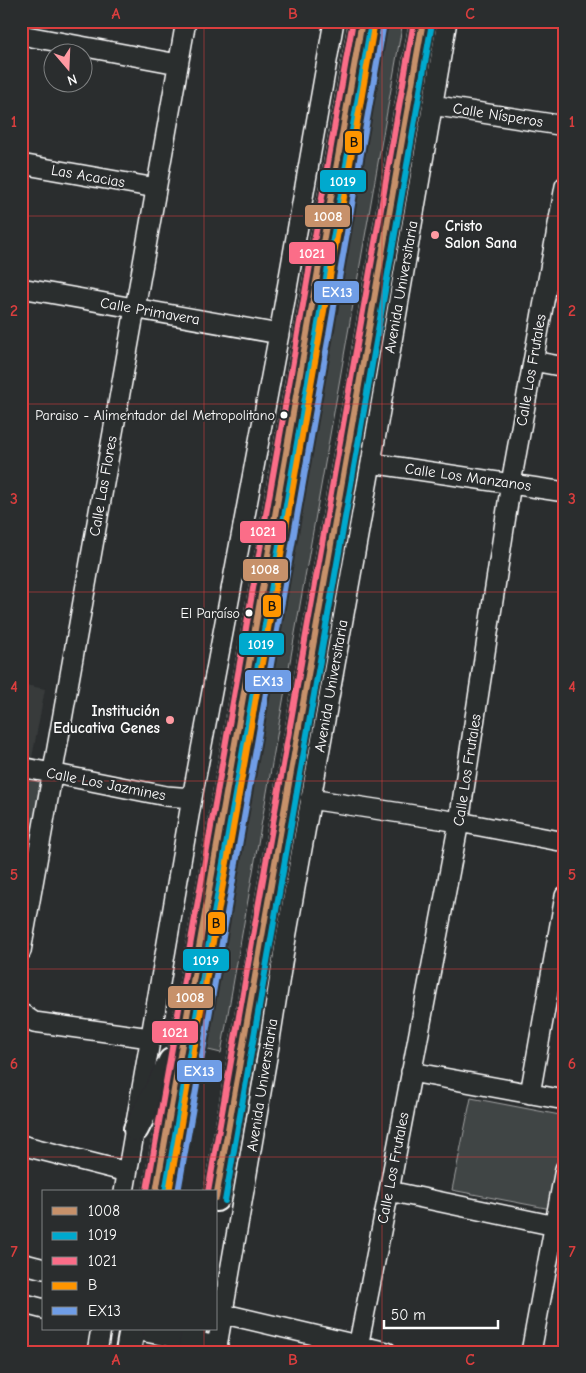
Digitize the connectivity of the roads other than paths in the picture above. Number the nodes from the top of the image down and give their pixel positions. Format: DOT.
graph roads {
  1 [pos="186,21"];
  2 [pos="334,21"];
  3 [pos="362,21"];
  4 [pos="423,21"];
  5 [pos="448,21"];
  6 [pos="21,35"];
  7 [pos="178,64"];
  8 [pos="432,105"];
  9 [pos="565,126"];
  10 [pos="21,164"];
  11 [pos="565,186"];
  12 [pos="156,188"];
  13 [pos="559,250"];
  14 [pos="21,288"];
  15 [pos="135,308"];
  16 [pos="279,334"];
  17 [pos="533,362"];
  18 [pos="565,367"];
  19 [pos="371,463"];
  20 [pos="511,483"];
  21 [pos="565,492"];
  22 [pos="21,767"];
  23 [pos="52,773"];
  24 [pos="192,798"];
  25 [pos="310,799"];
  26 [pos="459,822"];
  27 [pos="565,842"];
  28 [pos="565,896"];
  29 [pos="21,951"];
  30 [pos="21,1013"];
  31 [pos="150,1038"];
  32 [pos="181,1042"];
  33 [pos="411,1072"];
  34 [pos="530,1094"];
  35 [pos="565,1100"];
  36 [pos="136,1129"];
  37 [pos="21,1145"];
  38 [pos="565,1168"];
  39 [pos="127,1172"];
  40 [pos="124,1190"];
  41 [pos="156,1190"];
  42 [pos="218,1190"];
  43 [pos="389,1191"];
  44 [pos="559,1227"];
  45 [pos="21,1263"];
  46 [pos="42,1268"];
  47 [pos="21,1304"];
  48 [pos="42,1309"];
  49 [pos="220,1312"];
  50 [pos="101,1330"];
  51 [pos="131,1330"];
  52 [pos="136,1330"];
  53 [pos="192,1341"];
  54 [pos="217,1349"];
  55 [pos="357,1349"];
  56 [pos="97,1352"];
  57 [pos="128,1352"];
  58 [pos="388,1352"];
  59 [pos="531,1352"];
  1 -- 7 [label="street, Calle Las Flores"];
  2 -- 16 [label="street"];
  3 -- 32 [label="main road"];
  4 -- 42 [label="main road, Avenida Universitaria"];
  5 -- 8 [label="street, Avenida Universitaria"];
  6 -- 7 [label="street"];
  7 -- 12 [label="street, Calle Las Flores"];
  8 -- 9 [label="street, Calle Nísperos"];
  8 -- 19 [label="street, Avenida Universitaria"];
  10 -- 12 [label="street, Las Acacias"];
  11 -- 13 [label="street, Calle Los Frutales"];
  12 -- 15 [label="street, Calle Las Flores"];
  13 -- 17 [label="street, Calle Los Frutales"];
  14 -- 15 [label="street, Calle Primavera"];
  15 -- 16 [label="street, Calle Primavera"];
  15 -- 23 [label="street, Calle Las Flores"];
  16 -- 24 [label="street"];
  17 -- 18 [label="street"];
  17 -- 20 [label="street, Calle Los Frutales"];
  19 -- 20 [label="street, Calle Los Manzanos"];
  19 -- 25 [label="street, Avenida Universitaria"];
  20 -- 21 [label="street, Calle Los Manzanos"];
  20 -- 26 [label="street, Calle Los Frutales"];
  22 -- 23 [label="street, Calle Los Jazmines"];
  23 -- 24 [label="street, Calle Los Jazmines"];
  23 -- 29 [label="street, Calle Las Flores"];
  24 -- 31 [label="street"];
  25 -- 26 [label="street"];
  25 -- 49 [label="street, Avenida Universitaria"];
  26 -- 27 [label="street"];
  26 -- 33 [label="street, Calle Los Frutales"];
  28 -- 34 [label="street"];
  30 -- 31 [label="street"];
  31 -- 36 [label="street"];
  32 -- 36 [label="main road"];
  32 -- 41 [label="main road"];
  33 -- 34 [label="street"];
  33 -- 43 [label="street, Calle Los Frutales"];
  34 -- 35 [label="street"];
  36 -- 39 [label="street"];
  37 -- 39 [label="street"];
  38 -- 44 [label="street"];
  39 -- 40 [label="street"];
  43 -- 44 [label="street"];
  43 -- 55 [label="street, Calle Los Frutales"];
  44 -- 59 [label="street"];
  45 -- 46 [label="street"];
  47 -- 48 [label="street"];
  49 -- 54 [label="street, Avenida Universitaria"];
  49 -- 55 [label="street"];
  50 -- 56 [label="street"];
  51 -- 57 [label="main road"];
  52 -- 53 [label="street"];
  53 -- 54 [label="street"];
  55 -- 58 [label="street"];
}
